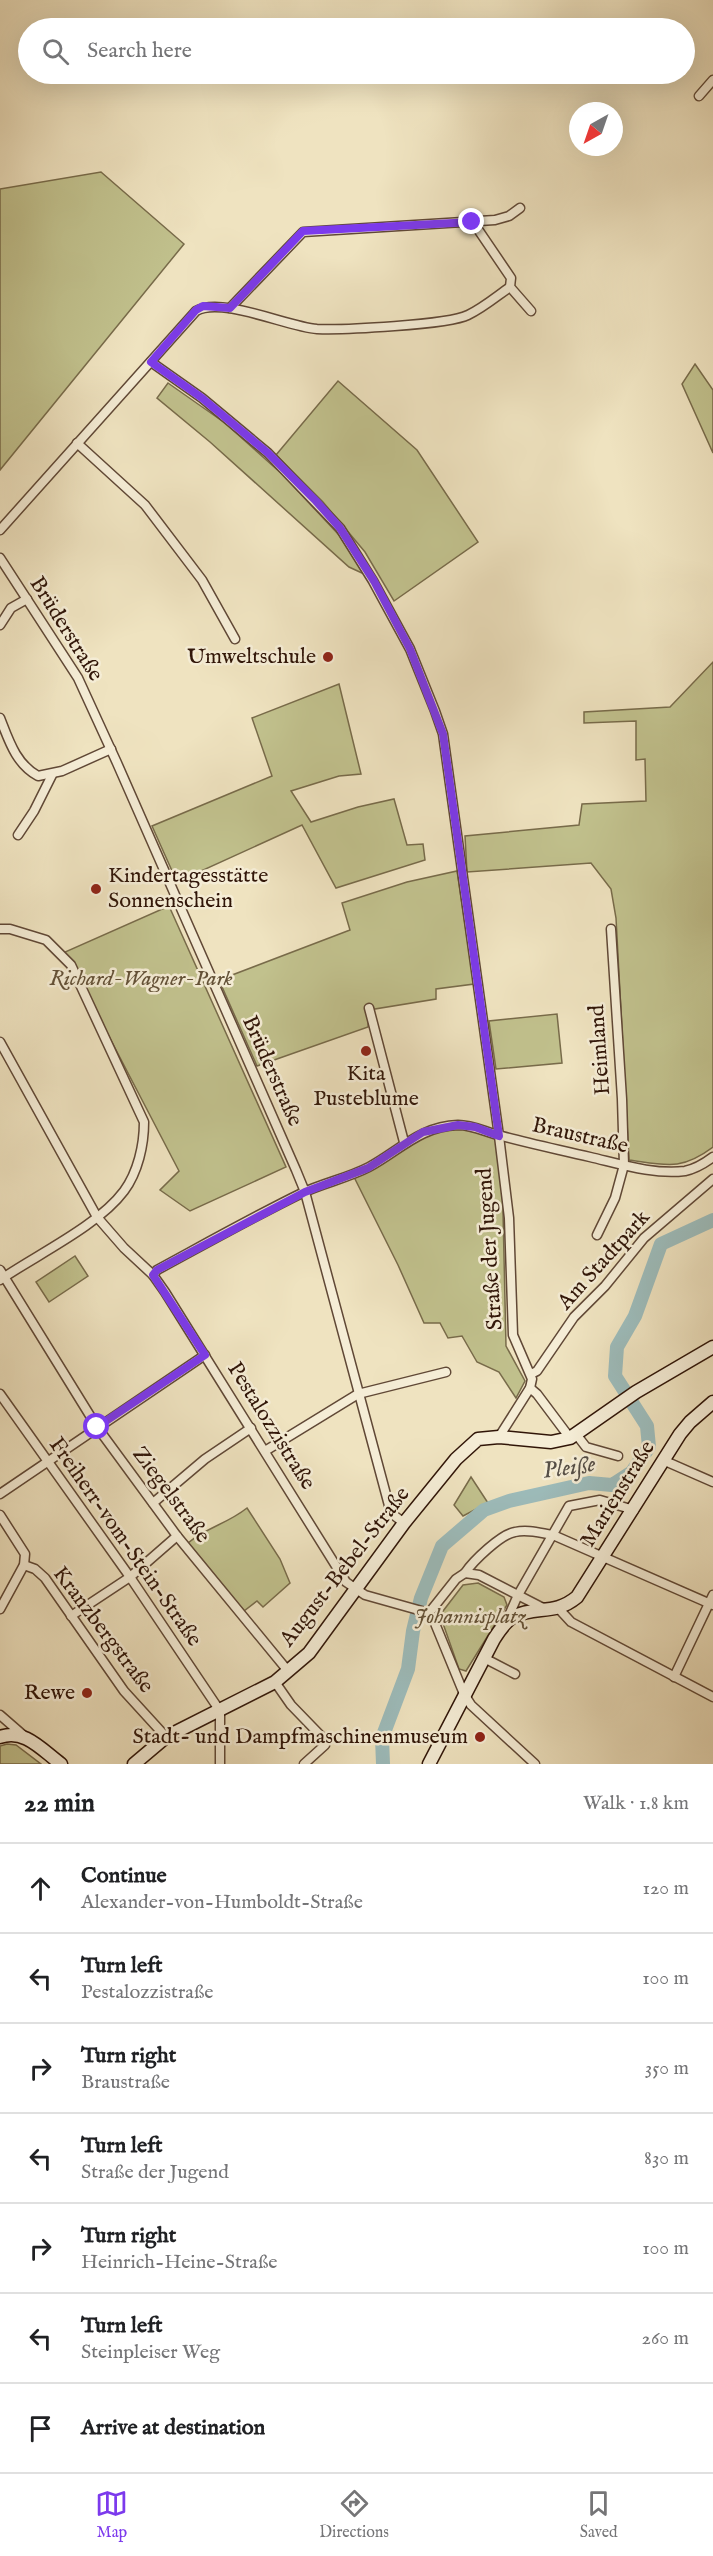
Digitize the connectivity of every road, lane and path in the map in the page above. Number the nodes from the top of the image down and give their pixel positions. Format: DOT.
graph roads {
  1 [pos="713,80"];
  2 [pos="699,96"];
  3 [pos="520,208"];
  4 [pos="472,222"];
  5 [pos="510,287"];
  6 [pos="230,308"];
  7 [pos="531,311"];
  8 [pos="151,362"];
  9 [pos="77,443"];
  10 [pos="0,530"];
  11 [pos="0,558"];
  12 [pos="27,599"];
  13 [pos="0,625"];
  14 [pos="235,639"];
  15 [pos="0,718"];
  16 [pos="0,745"];
  17 [pos="11,747"];
  18 [pos="111,749"];
  19 [pos="52,775"];
  20 [pos="18,835"];
  21 [pos="0,929"];
  22 [pos="610,929"];
  23 [pos="369,1008"];
  24 [pos="0,1042"];
  25 [pos="499,1136"];
  26 [pos="404,1142"];
  27 [pos="713,1157"];
  28 [pos="624,1165"];
  29 [pos="713,1179"];
  30 [pos="305,1192"];
  31 [pos="97,1217"];
  32 [pos="597,1235"];
  33 [pos="153,1275"];
  34 [pos="1,1276"];
  35 [pos="713,1347"];
  36 [pos="205,1355"];
  37 [pos="446,1372"];
  38 [pos="531,1374"];
  39 [pos="530,1388"];
  40 [pos="0,1394"];
  41 [pos="358,1394"];
  42 [pos="713,1402"];
  43 [pos="97,1427"];
  44 [pos="251,1428"];
  45 [pos="573,1436"];
  46 [pos="500,1437"];
  47 [pos="265,1451"];
  48 [pos="618,1456"];
  49 [pos="47,1461"];
  50 [pos="665,1461"];
  51 [pos="713,1482"];
  52 [pos="0,1494"];
  53 [pos="153,1503"];
  54 [pos="634,1510"];
  55 [pos="0,1515"];
  56 [pos="404,1523"];
  57 [pos="553,1535"];
  58 [pos="177,1536"];
  59 [pos="603,1556"];
  60 [pos="24,1565"];
  61 [pos="465,1573"];
  62 [pos="130,1577"];
  63 [pos="355,1589"];
  64 [pos="518,1595"];
  65 [pos="712,1601"];
  66 [pos="0,1609"];
  67 [pos="553,1609"];
  68 [pos="427,1613"];
  69 [pos="71,1616"];
  70 [pos="507,1622"];
  71 [pos="484,1658"];
  72 [pos="288,1671"];
  73 [pos="515,1674"];
  74 [pos="674,1677"];
  75 [pos="275,1682"];
  76 [pos="464,1694"];
  77 [pos="713,1697"];
  78 [pos="220,1711"];
  79 [pos="0,1716"];
  80 [pos="23,1735"];
  81 [pos="0,1737"];
  82 [pos="166,1737"];
  83 [pos="61,1764"];
  84 [pos="134,1764"];
  85 [pos="220,1764"];
  86 [pos="304,1764"];
  87 [pos="429,1764"];
  88 [pos="535,1764"];
  1 -- 2 [label="street"];
  3 -- 4 [label="street"];
  4 -- 5 [label="street"];
  4 -- 6 [label="street"];
  5 -- 6 [label="street"];
  5 -- 7 [label="street"];
  6 -- 8 [label="street"];
  8 -- 9 [label="street"];
  8 -- 25 [label="street, Straße der Jugend"];
  9 -- 10 [label="street"];
  9 -- 14 [label="street"];
  11 -- 12 [label="street, Brüderstraße"];
  12 -- 13 [label="street"];
  12 -- 18 [label="street, Brüderstraße"];
  15 -- 17 [label="street"];
  16 -- 17 [label="street"];
  17 -- 19 [label="street"];
  18 -- 19 [label="street"];
  18 -- 30 [label="street, Brüderstraße"];
  19 -- 20 [label="street"];
  21 -- 31 [label="street"];
  22 -- 28 [label="street, Heimland"];
  23 -- 26 [label="street"];
  24 -- 31 [label="street, Pestalozzistraße"];
  25 -- 26 [label="street, Braustraße"];
  25 -- 28 [label="street, Braustraße"];
  25 -- 38 [label="street, Straße der Jugend"];
  26 -- 30 [label="street, Braustraße"];
  27 -- 28 [label="street, Braustraße"];
  28 -- 32 [label="street, Heimland"];
  29 -- 38 [label="street, Am Stadtpark"];
  30 -- 33 [label="street, Braustraße"];
  30 -- 41 [label="street, Brüderstraße"];
  31 -- 33 [label="street, Pestalozzistraße"];
  31 -- 34 [label="street"];
  33 -- 36 [label="street, Pestalozzistraße"];
  34 -- 43 [label="street, Ziegelstraße"];
  35 -- 45 [label="street"];
  36 -- 43 [label="street"];
  36 -- 44 [label="street, Pestalozzistraße"];
  37 -- 41 [label="street"];
  38 -- 39 [label="street, Straße der Jugend"];
  39 -- 45 [label="street"];
  39 -- 46 [label="street"];
  40 -- 49 [label="street, Freiherr-vom-Stein-Straße"];
  41 -- 47 [label="street"];
  41 -- 56 [label="street, Brüderstraße"];
  42 -- 50 [label="street, Marienstraße"];
  43 -- 49 [label="street"];
  43 -- 53 [label="street, Ziegelstraße"];
  44 -- 47 [label="street, Pestalozzistraße"];
  44 -- 53 [label="street"];
  45 -- 46 [label="street, August-Bebel-Straße"];
  45 -- 48 [label="street"];
  46 -- 56 [label="street, August-Bebel-Straße"];
  47 -- 63 [label="street, Pestalozzistraße"];
  49 -- 52 [label="street"];
  49 -- 62 [label="street, Freiherr-vom-Stein-Straße"];
  50 -- 51 [label="street"];
  50 -- 54 [label="street, Marienstraße"];
  53 -- 58 [label="street, Ziegelstraße"];
  54 -- 57 [label="street"];
  54 -- 59 [label="street, Marienstraße"];
  55 -- 60 [label="street, Kranzbergstraße"];
  56 -- 63 [label="street, August-Bebel-Straße"];
  57 -- 59 [label="street"];
  57 -- 61 [label="street"];
  57 -- 64 [label="street"];
  58 -- 62 [label="street"];
  58 -- 72 [label="street, Ziegelstraße"];
  59 -- 65 [label="street"];
  59 -- 67 [label="street, Marienstraße"];
  60 -- 66 [label="street"];
  60 -- 69 [label="street, Kranzbergstraße"];
  61 -- 64 [label="street"];
  61 -- 68 [label="street"];
  62 -- 69 [label="street"];
  62 -- 78 [label="street, Freiherr-vom-Stein-Straße"];
  63 -- 68 [label="street"];
  63 -- 72 [label="street, August-Bebel-Straße"];
  64 -- 67 [label="street"];
  64 -- 70 [label="street"];
  65 -- 74 [label="street"];
  67 -- 70 [label="street"];
  67 -- 74 [label="street"];
  68 -- 76 [label="street"];
  69 -- 82 [label="street, Kranzbergstraße"];
  70 -- 71 [label="street"];
  71 -- 73 [label="street"];
  71 -- 76 [label="street"];
  72 -- 75 [label="street, August-Bebel-Straße"];
  74 -- 77 [label="street"];
  75 -- 78 [label="street, August-Bebel-Straße"];
  75 -- 86 [label="street"];
  76 -- 87 [label="street"];
  76 -- 88 [label="street"];
  78 -- 82 [label="street, August-Bebel-Straße"];
  78 -- 85 [label="street"];
  79 -- 80 [label="street"];
  80 -- 81 [label="street"];
  80 -- 83 [label="street"];
  82 -- 84 [label="street, August-Bebel-Straße"];
}
